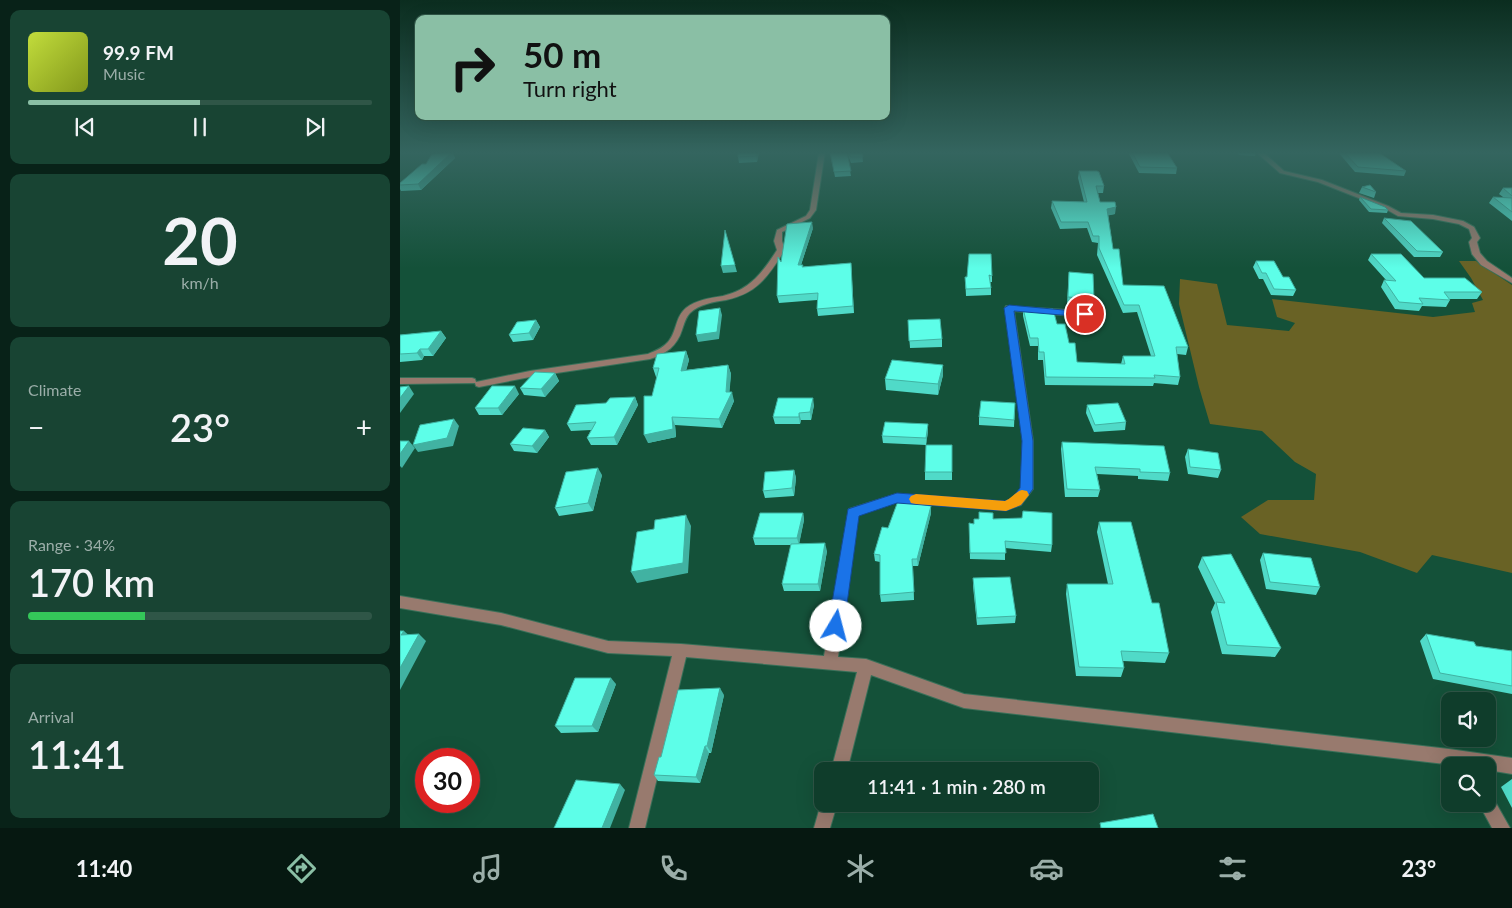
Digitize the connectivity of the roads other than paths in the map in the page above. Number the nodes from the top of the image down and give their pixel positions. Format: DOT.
graph roads {
  1 [pos="816,191"];
  2 [pos="1344,191"];
  3 [pos="1512,281"];
  4 [pos="1085,314"];
  5 [pos="400,381"];
  6 [pos="400,602"];
  7 [pos="681,650"];
  8 [pos="830,663"];
  9 [pos="866,666"];
  10 [pos="1441,761"];
  11 [pos="841,762"];
  12 [pos="1496,765"];
  13 [pos="1512,766"];
  14 [pos="827,812"];
  15 [pos="1494,812"];
  16 [pos="637,828"];
  17 [pos="822,828"];
  18 [pos="1502,828"];
  1 -- 5 [label="street"];
  2 -- 3 [label="street"];
  4 -- 8 [label="street"];
  6 -- 7 [label="street"];
  7 -- 8 [label="street"];
  7 -- 16 [label="street"];
  8 -- 9 [label="street"];
  9 -- 10 [label="street"];
  9 -- 11 [label="street"];
  12 -- 13 [label="street"];
  14 -- 17 [label="street"];
  15 -- 18 [label="street"];
}
